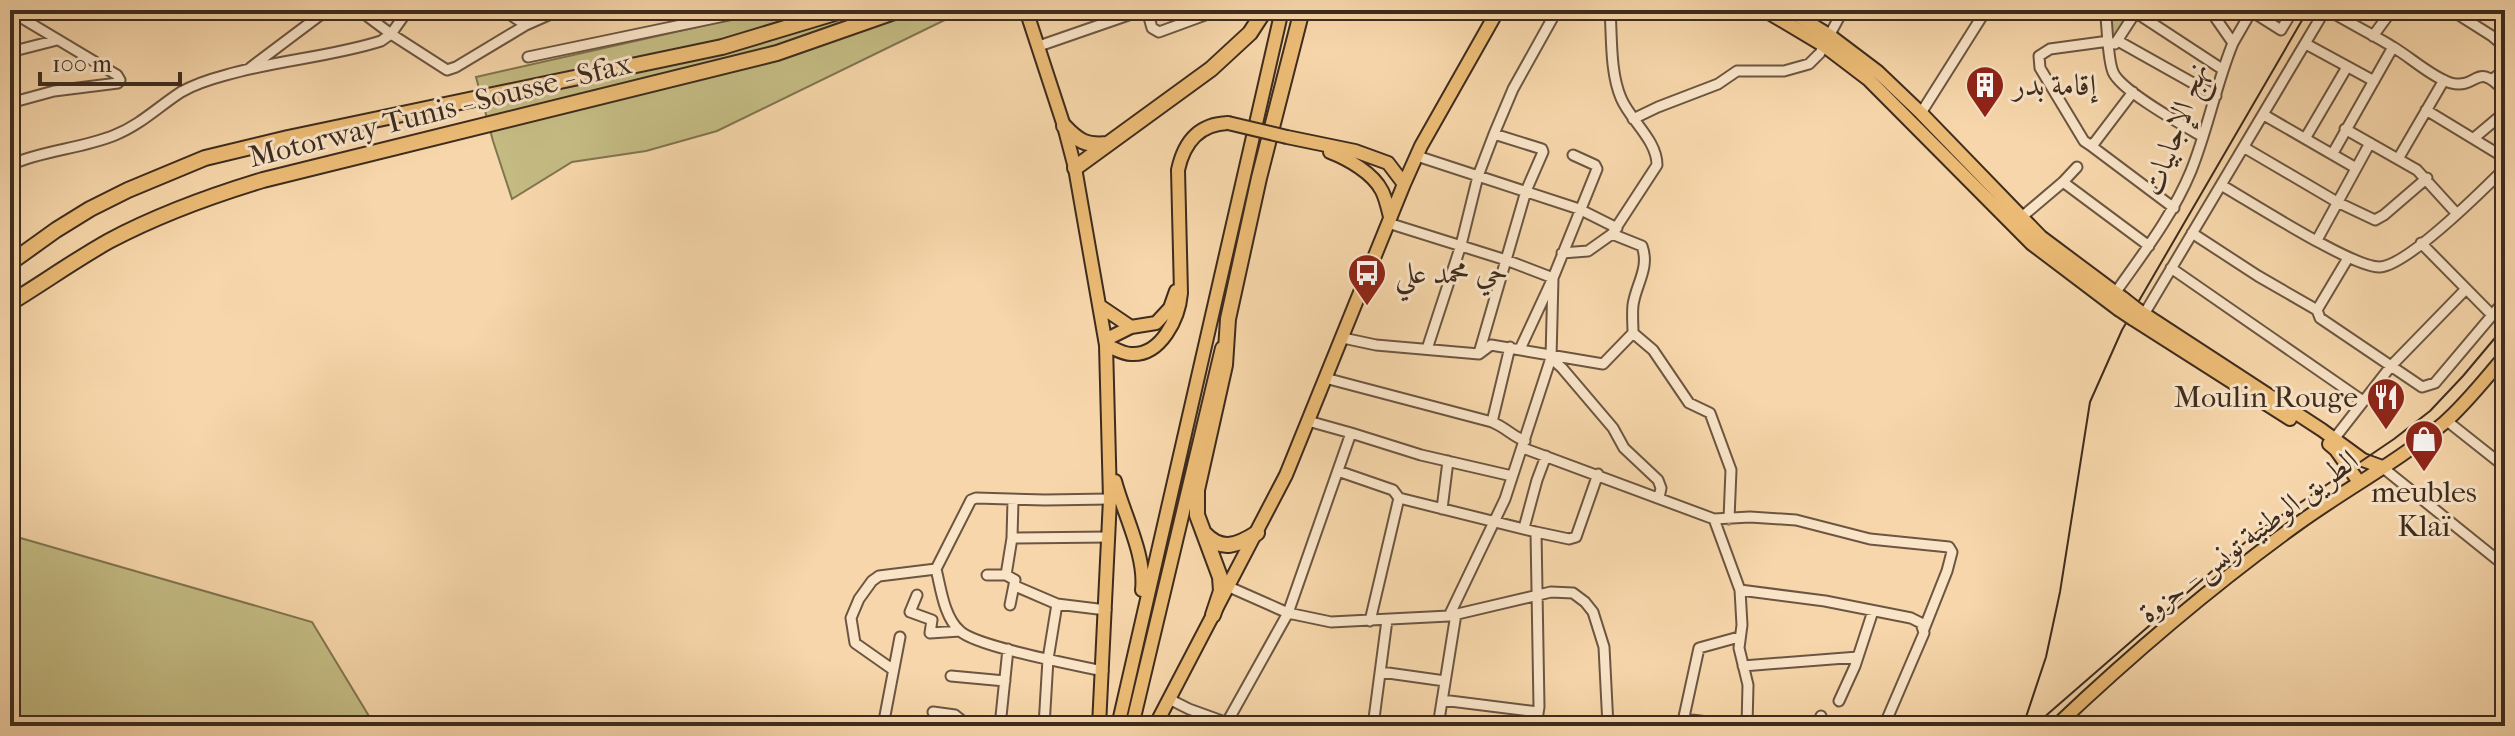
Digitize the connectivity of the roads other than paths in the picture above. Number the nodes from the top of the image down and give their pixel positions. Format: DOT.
graph roads {
  1 [pos="327,10"];
  2 [pos="359,10"];
  3 [pos="408,10"];
  4 [pos="503,10"];
  5 [pos="560,10"];
  6 [pos="845,10"];
  7 [pos="900,10"];
  8 [pos="1026,10"];
  9 [pos="1145,10"];
  10 [pos="1219,10"];
  11 [pos="1265,10"];
  12 [pos="1282,10"];
  13 [pos="1302,10"];
  14 [pos="1498,10"];
  15 [pos="1557,10"];
  16 [pos="1610,10"];
  17 [pos="1764,10"];
  18 [pos="1788,10"];
  19 [pos="1843,10"];
  20 [pos="1986,10"];
  21 [pos="2105,10"];
  22 [pos="2210,10"];
  23 [pos="2252,10"];
  24 [pos="2293,10"];
  25 [pos="2326,10"];
  26 [pos="2392,10"];
  27 [pos="2451,10"];
  28 [pos="10,11"];
  29 [pos="748,11"];
  30 [pos="2136,11"];
  31 [pos="526,25"];
  32 [pos="391,34"];
  33 [pos="2373,36"];
  34 [pos="57,40"];
  35 [pos="1826,40"];
  36 [pos="2233,43"];
  37 [pos="2306,44"];
  38 [pos="2112,45"];
  39 [pos="1039,46"];
  40 [pos="2393,47"];
  41 [pos="2505,47"];
  42 [pos="10,52"];
  43 [pos="528,57"];
  44 [pos="2347,67"];
  45 [pos="2222,69"];
  46 [pos="2505,69"];
  47 [pos="248,70"];
  48 [pos="2493,79"];
  49 [pos="2444,80"];
  50 [pos="2374,81"];
  51 [pos="2133,92"];
  52 [pos="2505,92"];
  53 [pos="2216,96"];
  54 [pos="10,103"];
  55 [pos="2426,110"];
  56 [pos="2505,112"];
  57 [pos="1921,113"];
  58 [pos="2264,115"];
  59 [pos="1633,119"];
  60 [pos="1064,126"];
  61 [pos="2345,129"];
  62 [pos="1494,134"];
  63 [pos="2203,137"];
  64 [pos="2306,137"];
  65 [pos="2474,138"];
  66 [pos="1308,143"];
  67 [pos="2370,143"];
  68 [pos="1107,144"];
  69 [pos="2090,145"];
  70 [pos="2245,148"];
  71 [pos="1419,151"];
  72 [pos="2333,153"];
  73 [pos="1573,155"];
  74 [pos="1376,158"];
  75 [pos="2505,158"];
  76 [pos="2398,159"];
  77 [pos="10,165"];
  78 [pos="2077,167"];
  79 [pos="1075,168"];
  80 [pos="2356,168"];
  81 [pos="2505,168"];
  82 [pos="1478,176"];
  83 [pos="1371,177"];
  84 [pos="2427,178"];
  85 [pos="2063,182"];
  86 [pos="1403,185"];
  87 [pos="2221,185"];
  88 [pos="1526,191"];
  89 [pos="2337,202"];
  90 [pos="2174,208"];
  91 [pos="1579,209"];
  92 [pos="2457,214"];
  93 [pos="1389,220"];
  94 [pos="2017,221"];
  95 [pos="1614,231"];
  96 [pos="2192,233"];
  97 [pos="2317,240"];
  98 [pos="2421,243"];
  99 [pos="1461,245"];
  100 [pos="2149,246"];
  101 [pos="1562,253"];
  102 [pos="2348,258"];
  103 [pos="1506,260"];
  104 [pos="10,263"];
  105 [pos="2171,268"];
  106 [pos="1553,278"];
  107 [pos="1180,281"];
  108 [pos="2465,290"];
  109 [pos="2505,300"];
  110 [pos="2117,301"];
  111 [pos="10,303"];
  112 [pos="1100,306"];
  113 [pos="2317,310"];
  114 [pos="2492,315"];
  115 [pos="2138,317"];
  116 [pos="1228,319"];
  117 [pos="1131,327"];
  118 [pos="1633,333"];
  119 [pos="1343,338"];
  120 [pos="1106,342"];
  121 [pos="1515,348"];
  122 [pos="1427,349"];
  123 [pos="1479,354"];
  124 [pos="1552,356"];
  125 [pos="2504,360"];
  126 [pos="2391,366"];
  127 [pos="1325,378"];
  128 [pos="2363,401"];
  129 [pos="1308,421"];
  130 [pos="2447,421"];
  131 [pos="1492,422"];
  132 [pos="1351,433"];
  133 [pos="2334,439"];
  134 [pos="1524,444"];
  135 [pos="1546,456"];
  136 [pos="1448,461"];
  137 [pos="1110,463"];
  138 [pos="2382,467"];
  139 [pos="2505,467"];
  140 [pos="1338,471"];
  141 [pos="1598,474"];
  142 [pos="1512,476"];
  143 [pos="2359,482"];
  144 [pos="1399,498"];
  145 [pos="1659,498"];
  146 [pos="1110,499"];
  147 [pos="1013,500"];
  148 [pos="1442,509"];
  149 [pos="1714,519"];
  150 [pos="1729,519"];
  151 [pos="1495,523"];
  152 [pos="1524,528"];
  153 [pos="1202,531"];
  154 [pos="1536,532"];
  155 [pos="1257,533"];
  156 [pos="1109,537"];
  157 [pos="1012,538"];
  158 [pos="2505,566"];
  159 [pos="936,569"];
  160 [pos="987,575"];
  161 [pos="1006,575"];
  162 [pos="1015,586"];
  163 [pos="1227,586"];
  164 [pos="1740,590"];
  165 [pos="1537,594"];
  166 [pos="917,595"];
  167 [pos="1057,604"];
  168 [pos="1010,605"];
  169 [pos="1106,610"];
  170 [pos="1873,611"];
  171 [pos="1288,613"];
  172 [pos="1213,615"];
  173 [pos="1452,615"];
  174 [pos="1387,620"];
  175 [pos="1370,621"];
  176 [pos="1924,629"];
  177 [pos="960,631"];
  178 [pos="900,637"];
  179 [pos="1739,637"];
  180 [pos="1136,645"];
  181 [pos="1008,649"];
  182 [pos="1858,657"];
  183 [pos="1048,659"];
  184 [pos="1743,666"];
  185 [pos="892,669"];
  186 [pos="1103,671"];
  187 [pos="1381,672"];
  188 [pos="951,676"];
  189 [pos="1005,681"];
  190 [pos="1445,681"];
  191 [pos="1169,699"];
  192 [pos="1442,700"];
  193 [pos="1839,701"];
  194 [pos="933,712"];
  195 [pos="1538,712"];
  196 [pos="1683,722"];
  197 [pos="1230,725"];
  198 [pos="883,726"];
  199 [pos="989,726"];
  200 [pos="1000,726"];
  201 [pos="1044,726"];
  202 [pos="1099,726"];
  203 [pos="1118,726"];
  204 [pos="1132,726"];
  205 [pos="1155,726"];
  206 [pos="1373,726"];
  207 [pos="1438,726"];
  208 [pos="1536,726"];
  209 [pos="1608,726"];
  210 [pos="1738,726"];
  211 [pos="1747,726"];
  212 [pos="1884,726"];
  213 [pos="2056,726"];
  1 -- 47 [label="street"];
  2 -- 32 [label="street"];
  3 -- 32 [label="street"];
  4 -- 31 [label="street"];
  5 -- 31 [label="street"];
  6 -- 104 [label="highway"];
  7 -- 111 [label="highway, Motorway Tunis - Sousse - Sfax"];
  8 -- 39 [label="main road"];
  9 -- 10 [label="street"];
  9 -- 39 [label="street"];
  11 -- 68 [label="highway"];
  12 -- 180 [label="main road"];
  13 -- 116 [label="highway"];
  14 -- 71 [label="main road"];
  15 -- 62 [label="street"];
  16 -- 59 [label="street"];
  17 -- 35 [label="main road"];
  18 -- 35 [label="main road"];
  19 -- 35 [label="street"];
  20 -- 57 [label="street"];
  21 -- 38 [label="street"];
  22 -- 36 [label="street, نهج الإجابيات"];
  23 -- 24 [label="street"];
  23 -- 36 [label="street"];
  25 -- 33 [label="street"];
  25 -- 37 [label="street"];
  26 -- 33 [label="street"];
  27 -- 41 [label="street"];
  28 -- 34 [label="street"];
  29 -- 43 [label="street"];
  30 -- 38 [label="street"];
  30 -- 45 [label="street"];
  31 -- 32 [label="street"];
  32 -- 47 [label="street"];
  33 -- 40 [label="street"];
  34 -- 42 [label="street"];
  34 -- 54 [label="street"];
  35 -- 57 [label="main road"];
  35 -- 59 [label="street"];
  35 -- 94 [label="main road"];
  36 -- 45 [label="street, نهج الإجابيات"];
  37 -- 44 [label="street"];
  37 -- 58 [label="street"];
  38 -- 51 [label="street"];
  38 -- 53 [label="street"];
  38 -- 69 [label="street"];
  39 -- 60 [label="main road"];
  40 -- 49 [label="street"];
  40 -- 50 [label="street"];
  44 -- 50 [label="street"];
  44 -- 64 [label="street"];
  45 -- 53 [label="street, نهج الإجابيات"];
  46 -- 48 [label="street"];
  47 -- 77 [label="street"];
  48 -- 49 [label="street"];
  48 -- 52 [label="street"];
  49 -- 55 [label="street"];
  50 -- 61 [label="street"];
  51 -- 63 [label="street"];
  51 -- 69 [label="street"];
  53 -- 63 [label="street, نهج الإجابيات"];
  55 -- 65 [label="street"];
  55 -- 76 [label="street"];
  56 -- 65 [label="street"];
  57 -- 94 [label="main road"];
  58 -- 64 [label="street"];
  58 -- 70 [label="street"];
  59 -- 95 [label="street"];
  60 -- 68 [label="highway"];
  60 -- 79 [label="main road"];
  61 -- 67 [label="street"];
  61 -- 72 [label="street"];
  62 -- 82 [label="street"];
  62 -- 88 [label="street"];
  63 -- 90 [label="street, نهج الإجابيات"];
  64 -- 72 [label="street"];
  65 -- 75 [label="street"];
  66 -- 74 [label="main road"];
  66 -- 83 [label="main road"];
  66 -- 107 [label="main road, bridge"];
  67 -- 76 [label="street"];
  67 -- 80 [label="street"];
  68 -- 79 [label="highway"];
  69 -- 90 [label="street"];
  70 -- 87 [label="street"];
  70 -- 89 [label="street"];
  71 -- 74 [label="main road"];
  71 -- 82 [label="street"];
  71 -- 86 [label="main road"];
  72 -- 80 [label="street"];
  73 -- 91 [label="street"];
  74 -- 86 [label="main road"];
  76 -- 84 [label="street"];
  78 -- 85 [label="street"];
  79 -- 112 [label="main road"];
  80 -- 89 [label="street"];
  81 -- 92 [label="street"];
  82 -- 88 [label="street"];
  82 -- 99 [label="street"];
  83 -- 86 [label="main road"];
  83 -- 93 [label="main road"];
  84 -- 89 [label="street"];
  84 -- 92 [label="street"];
  85 -- 94 [label="street"];
  85 -- 100 [label="street"];
  86 -- 93 [label="main road"];
  87 -- 96 [label="street"];
  87 -- 97 [label="street"];
  88 -- 91 [label="street"];
  88 -- 103 [label="street"];
  89 -- 97 [label="street"];
  90 -- 100 [label="street, نهج الإجابيات"];
  91 -- 95 [label="street"];
  91 -- 101 [label="street"];
  92 -- 98 [label="street"];
  93 -- 99 [label="street"];
  93 -- 119 [label="main road"];
  94 -- 110 [label="main road"];
  95 -- 101 [label="street"];
  95 -- 118 [label="street"];
  96 -- 105 [label="street"];
  96 -- 113 [label="street"];
  97 -- 102 [label="street"];
  98 -- 102 [label="street"];
  98 -- 108 [label="street"];
  99 -- 103 [label="street"];
  99 -- 122 [label="street"];
  100 -- 110 [label="street, نهج الإجابيات"];
  101 -- 106 [label="street"];
  102 -- 113 [label="street"];
  103 -- 106 [label="street"];
  103 -- 123 [label="street"];
  105 -- 115 [label="street"];
  105 -- 128 [label="street"];
  106 -- 121 [label="street"];
  106 -- 124 [label="street"];
  107 -- 117 [label="main road"];
  107 -- 120 [label="main road"];
  108 -- 114 [label="street"];
  108 -- 126 [label="street"];
  109 -- 114 [label="street"];
  110 -- 115 [label="main road, bridge"];
  112 -- 117 [label="main road"];
  112 -- 120 [label="main road"];
  113 -- 126 [label="street"];
  114 -- 126 [label="street"];
  115 -- 133 [label="main road"];
  115 -- 143 [label="main road"];
  116 -- 153 [label="highway"];
  116 -- 204 [label="main road"];
  117 -- 120 [label="main road"];
  118 -- 124 [label="street"];
  118 -- 150 [label="street"];
  119 -- 122 [label="street"];
  119 -- 127 [label="main road"];
  120 -- 137 [label="main road"];
  121 -- 123 [label="street"];
  121 -- 124 [label="street"];
  121 -- 131 [label="street"];
  122 -- 123 [label="street"];
  124 -- 134 [label="street"];
  124 -- 145 [label="street"];
  125 -- 130 [label="main road, الطريق الوطنية تونس - حزوة"];
  126 -- 128 [label="street"];
  127 -- 129 [label="main road"];
  127 -- 131 [label="street"];
  128 -- 133 [label="street"];
  129 -- 132 [label="street"];
  129 -- 155 [label="main road"];
  130 -- 138 [label="main road, الطريق الوطنية تونس - حزوة"];
  130 -- 139 [label="street"];
  131 -- 134 [label="street"];
  132 -- 136 [label="street"];
  132 -- 140 [label="street"];
  133 -- 138 [label="main road"];
  134 -- 135 [label="street"];
  134 -- 142 [label="street"];
  135 -- 141 [label="street"];
  135 -- 152 [label="street"];
  136 -- 142 [label="street"];
  136 -- 148 [label="street"];
  137 -- 146 [label="main road"];
  137 -- 180 [label="main road"];
  138 -- 143 [label="main road, الطريق الوطنية تونس - حزوة"];
  138 -- 158 [label="street"];
  140 -- 144 [label="street"];
  140 -- 171 [label="street"];
  141 -- 145 [label="street"];
  141 -- 154 [label="street"];
  142 -- 151 [label="street"];
  143 -- 213 [label="main road, الطريق الوطنية تونس - حزوة"];
  144 -- 148 [label="street"];
  144 -- 175 [label="street"];
  145 -- 149 [label="street"];
  146 -- 147 [label="street"];
  146 -- 156 [label="main road"];
  147 -- 157 [label="street"];
  147 -- 159 [label="street"];
  148 -- 151 [label="street"];
  149 -- 150 [label="street"];
  149 -- 164 [label="street"];
  150 -- 176 [label="street"];
  151 -- 152 [label="street"];
  151 -- 173 [label="street"];
  152 -- 154 [label="street"];
  153 -- 155 [label="highway"];
  153 -- 172 [label="highway"];
  154 -- 165 [label="street"];
  155 -- 163 [label="main road"];
  156 -- 157 [label="street"];
  156 -- 169 [label="main road"];
  157 -- 161 [label="street"];
  159 -- 177 [label="street"];
  159 -- 185 [label="street"];
  160 -- 161 [label="street"];
  161 -- 162 [label="street"];
  162 -- 167 [label="street"];
  162 -- 168 [label="street"];
  163 -- 171 [label="street"];
  163 -- 172 [label="main road"];
  164 -- 170 [label="street"];
  164 -- 179 [label="street"];
  165 -- 173 [label="street"];
  165 -- 195 [label="street"];
  165 -- 209 [label="street"];
  166 -- 177 [label="street"];
  167 -- 169 [label="street"];
  167 -- 183 [label="street"];
  169 -- 186 [label="main road"];
  170 -- 176 [label="street"];
  170 -- 182 [label="street"];
  171 -- 175 [label="street"];
  171 -- 197 [label="street"];
  172 -- 191 [label="main road"];
  173 -- 174 [label="street"];
  173 -- 190 [label="street"];
  174 -- 175 [label="street"];
  174 -- 187 [label="street"];
  176 -- 212 [label="street"];
  177 -- 181 [label="street"];
  178 -- 185 [label="street"];
  179 -- 184 [label="street"];
  179 -- 196 [label="street"];
  180 -- 203 [label="main road"];
  181 -- 183 [label="street"];
  181 -- 189 [label="street"];
  182 -- 184 [label="street"];
  182 -- 193 [label="street"];
  183 -- 186 [label="street"];
  183 -- 201 [label="street"];
  184 -- 211 [label="street"];
  185 -- 198 [label="street"];
  186 -- 202 [label="main road"];
  187 -- 190 [label="street"];
  187 -- 206 [label="street"];
  188 -- 189 [label="street"];
  189 -- 200 [label="street"];
  190 -- 192 [label="street"];
  191 -- 197 [label="street"];
  191 -- 205 [label="main road"];
  192 -- 195 [label="street"];
  192 -- 207 [label="street"];
  194 -- 199 [label="street"];
  195 -- 208 [label="street"];
  196 -- 210 [label="street"];
}
